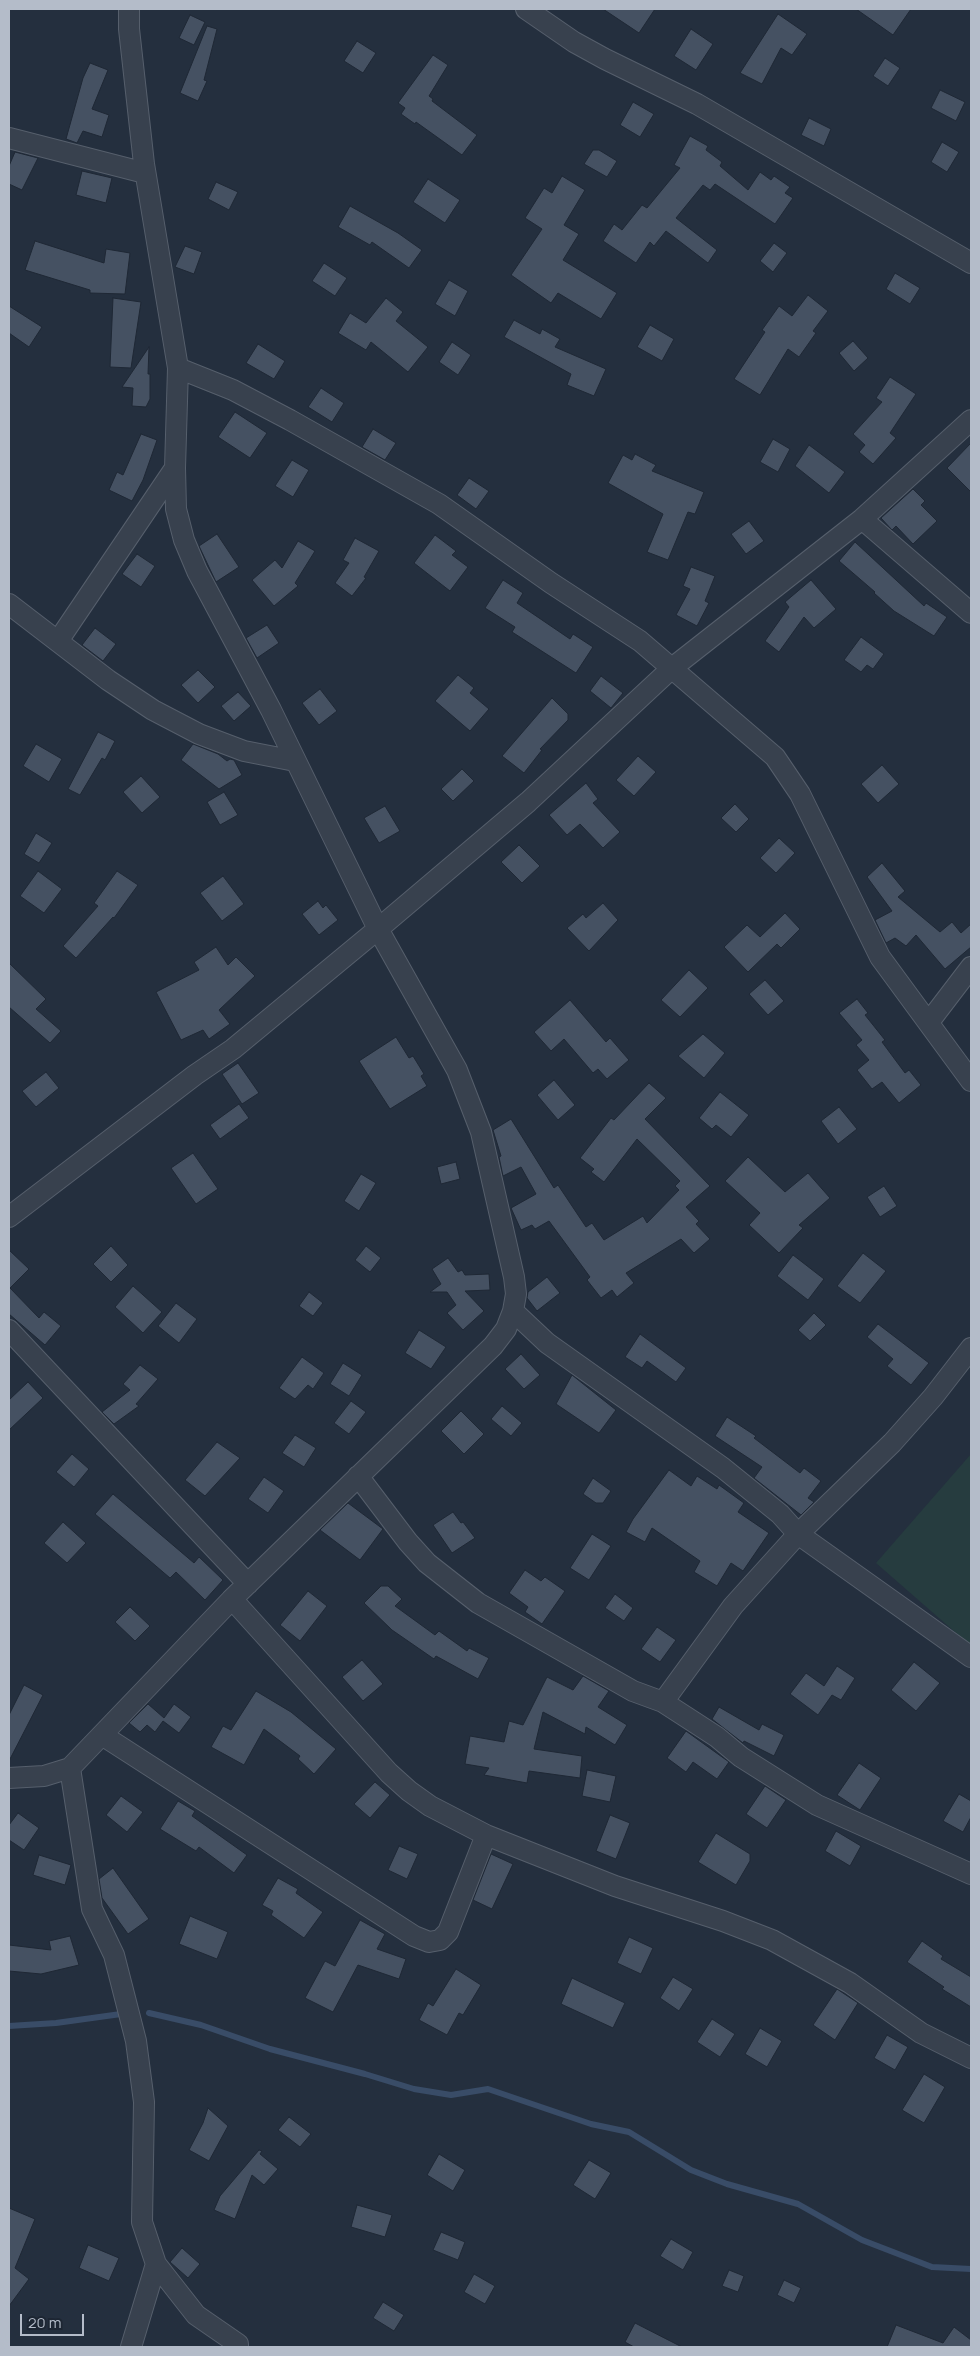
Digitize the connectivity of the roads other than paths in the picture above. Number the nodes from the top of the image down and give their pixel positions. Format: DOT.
graph roads {
  1 [pos="130,9"];
  2 [pos="526,9"];
  3 [pos="9,138"];
  4 [pos="145,174"];
  5 [pos="971,263"];
  6 [pos="178,368"];
  7 [pos="971,420"];
  8 [pos="175,468"];
  9 [pos="862,519"];
  10 [pos="9,604"];
  11 [pos="971,613"];
  12 [pos="58,640"];
  13 [pos="672,668"];
  14 [pos="295,761"];
  15 [pos="378,929"];
  16 [pos="971,967"];
  17 [pos="929,1022"];
  18 [pos="971,1081"];
  19 [pos="9,1217"];
  20 [pos="513,1311"];
  21 [pos="9,1330"];
  22 [pos="971,1348"];
  23 [pos="358,1476"];
  24 [pos="798,1534"];
  25 [pos="248,1584"];
  26 [pos="232,1599"];
  27 [pos="971,1657"];
  28 [pos="663,1702"];
  29 [pos="102,1734"];
  30 [pos="70,1768"];
  31 [pos="9,1778"];
  32 [pos="486,1835"];
  33 [pos="971,1874"];
  34 [pos="971,2058"];
  35 [pos="156,2264"];
  36 [pos="244,2346"];
  37 [pos="131,2347"];
  1 -- 4 [label="street"];
  2 -- 5 [label="street"];
  3 -- 4 [label="street"];
  4 -- 6 [label="street"];
  6 -- 8 [label="street"];
  6 -- 13 [label="street"];
  7 -- 9 [label="street"];
  8 -- 12 [label="street"];
  8 -- 14 [label="street"];
  9 -- 11 [label="street"];
  9 -- 13 [label="street"];
  10 -- 12 [label="street"];
  12 -- 14 [label="street"];
  13 -- 15 [label="street"];
  13 -- 17 [label="street"];
  14 -- 15 [label="street"];
  15 -- 19 [label="street"];
  15 -- 20 [label="street"];
  16 -- 17 [label="street"];
  17 -- 18 [label="street"];
  20 -- 23 [label="street"];
  20 -- 24 [label="street"];
  21 -- 25 [label="street"];
  22 -- 24 [label="street"];
  23 -- 25 [label="street"];
  23 -- 28 [label="street"];
  24 -- 27 [label="street"];
  24 -- 28 [label="street"];
  25 -- 26 [label="street"];
  26 -- 29 [label="street"];
  26 -- 32 [label="street"];
  28 -- 33 [label="street"];
  29 -- 30 [label="street"];
  29 -- 32 [label="street"];
  30 -- 31 [label="street"];
  30 -- 35 [label="street"];
  32 -- 34 [label="street"];
  35 -- 36 [label="street"];
  35 -- 37 [label="street"];
}
